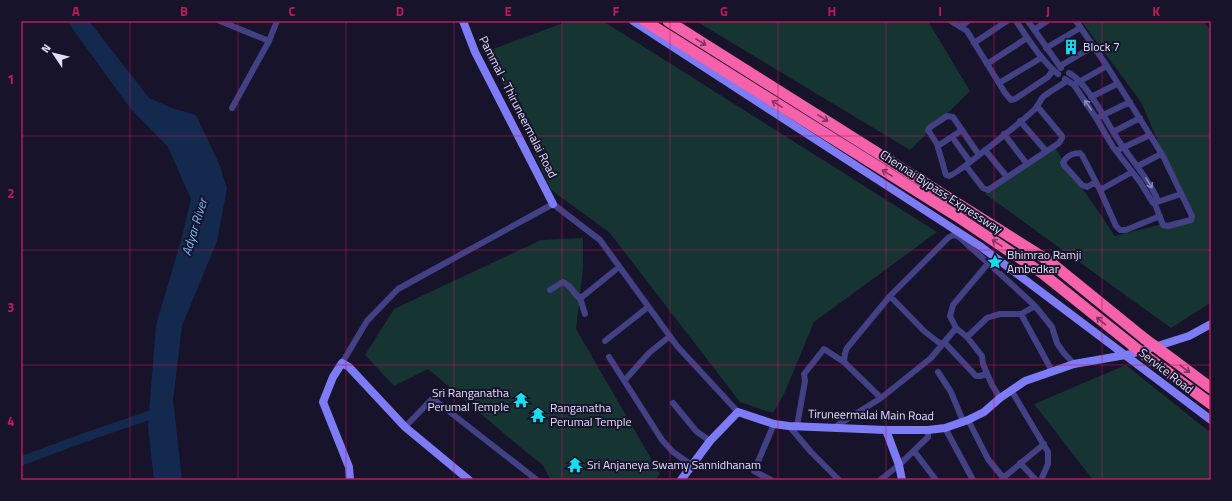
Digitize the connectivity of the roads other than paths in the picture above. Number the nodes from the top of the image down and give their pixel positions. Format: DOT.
graph roads {
  1 [pos="220,21"];
  2 [pos="277,21"];
  3 [pos="463,21"];
  4 [pos="633,21"];
  5 [pos="645,21"];
  6 [pos="668,21"];
  7 [pos="951,21"];
  8 [pos="968,21"];
  9 [pos="1007,21"];
  10 [pos="1016,21"];
  11 [pos="1028,21"];
  12 [pos="1047,21"];
  13 [pos="1076,21"];
  14 [pos="960,27"];
  15 [pos="1080,28"];
  16 [pos="1034,30"];
  17 [pos="1027,38"];
  18 [pos="269,41"];
  19 [pos="974,43"];
  20 [pos="1094,46"];
  21 [pos="1046,48"];
  22 [pos="1041,58"];
  23 [pos="987,64"];
  24 [pos="1107,66"];
  25 [pos="1060,67"];
  26 [pos="1055,72"];
  27 [pos="1069,73"];
  28 [pos="1066,80"];
  29 [pos="1080,81"];
  30 [pos="999,83"];
  31 [pos="1117,84"];
  32 [pos="1074,85"];
  33 [pos="1091,98"];
  34 [pos="1130,102"];
  35 [pos="1037,106"];
  36 [pos="232,108"];
  37 [pos="1103,115"];
  38 [pos="1096,118"];
  39 [pos="1140,118"];
  40 [pos="1020,121"];
  41 [pos="962,130"];
  42 [pos="1113,132"];
  43 [pos="1004,134"];
  44 [pos="1150,135"];
  45 [pos="955,141"];
  46 [pos="938,146"];
  47 [pos="1124,147"];
  48 [pos="985,150"];
  49 [pos="1046,151"];
  50 [pos="1115,151"];
  51 [pos="1161,154"];
  52 [pos="979,155"];
  53 [pos="968,164"];
  54 [pos="1027,164"];
  55 [pos="1138,166"];
  56 [pos="1132,172"];
  57 [pos="1007,177"];
  58 [pos="1096,182"];
  59 [pos="1100,190"];
  60 [pos="1182,194"];
  61 [pos="1156,203"];
  62 [pos="553,204"];
  63 [pos="1160,216"];
  64 [pos="991,260"];
  65 [pos="619,266"];
  66 [pos="550,290"];
  67 [pos="890,296"];
  68 [pos="580,298"];
  69 [pos="648,306"];
  70 [pos="1035,306"];
  71 [pos="585,314"];
  72 [pos="1021,314"];
  73 [pos="1211,320"];
  74 [pos="956,328"];
  75 [pos="670,336"];
  76 [pos="967,337"];
  77 [pos="605,341"];
  78 [pos="943,343"];
  79 [pos="1125,354"];
  80 [pos="609,357"];
  81 [pos="844,362"];
  82 [pos="342,363"];
  83 [pos="1074,364"];
  84 [pos="1052,371"];
  85 [pos="938,372"];
  86 [pos="987,374"];
  87 [pos="625,380"];
  88 [pos="1211,388"];
  89 [pos="1011,390"];
  90 [pos="881,398"];
  91 [pos="1000,398"];
  92 [pos="673,403"];
  93 [pos="1211,404"];
  94 [pos="738,412"];
  95 [pos="1211,420"];
  96 [pos="965,421"];
  97 [pos="774,424"];
  98 [pos="793,426"];
  99 [pos="405,427"];
  100 [pos="834,428"];
  101 [pos="945,428"];
  102 [pos="886,430"];
  103 [pos="928,430"];
  104 [pos="710,441"];
  105 [pos="1044,444"];
  106 [pos="914,451"];
  107 [pos="1020,463"];
  108 [pos="899,465"];
  109 [pos="693,466"];
  110 [pos="768,479"];
  111 [pos="1004,479"];
  112 [pos="350,480"];
  113 [pos="468,480"];
  114 [pos="537,480"];
  115 [pos="681,480"];
  116 [pos="839,480"];
  117 [pos="880,480"];
  118 [pos="902,480"];
  119 [pos="936,480"];
  120 [pos="973,480"];
  121 [pos="1036,480"];
  122 [pos="1041,480"];
  1 -- 18 [label="street"];
  2 -- 18 [label="street"];
  3 -- 62 [label="street, Pammal - Thiruneermalai Road"];
  4 -- 64 [label="street, Service Road"];
  93 -- 5 [label="highway, Chennai Bypass Expressway, one-way, bridge"];
  6 -- 88 [label="highway, Chennai Bypass Expressway, one-way, bridge"];
  7 -- 14 [label="street"];
  8 -- 14 [label="street"];
  9 -- 19 [label="street"];
  10 -- 17 [label="street"];
  11 -- 16 [label="street"];
  12 -- 16 [label="street"];
  13 -- 15 [label="street"];
  14 -- 19 [label="street"];
  15 -- 20 [label="street"];
  15 -- 21 [label="street"];
  16 -- 21 [label="street"];
  17 -- 22 [label="street"];
  17 -- 23 [label="street"];
  18 -- 36 [label="street"];
  19 -- 23 [label="street"];
  20 -- 24 [label="street"];
  20 -- 25 [label="street"];
  21 -- 25 [label="street"];
  22 -- 26 [label="street"];
  22 -- 30 [label="street"];
  23 -- 30 [label="street"];
  24 -- 29 [label="street"];
  24 -- 31 [label="street"];
  25 -- 26 [label="street"];
  25 -- 27 [label="street"];
  26 -- 28 [label="street"];
  26 -- 30 [label="street"];
  27 -- 28 [label="street"];
  27 -- 29 [label="street"];
  28 -- 32 [label="street"];
  28 -- 35 [label="street"];
  29 -- 32 [label="street"];
  29 -- 33 [label="street"];
  31 -- 33 [label="street"];
  31 -- 34 [label="street"];
  38 -- 32 [label="street, one-way"];
  33 -- 37 [label="street"];
  34 -- 37 [label="street"];
  34 -- 39 [label="street"];
  35 -- 40 [label="street"];
  35 -- 49 [label="street"];
  37 -- 38 [label="street"];
  37 -- 42 [label="street"];
  38 -- 50 [label="street"];
  39 -- 42 [label="street"];
  39 -- 44 [label="street"];
  40 -- 43 [label="street"];
  40 -- 49 [label="street"];
  41 -- 46 [label="street"];
  41 -- 46 [label="street"];
  41 -- 52 [label="street"];
  42 -- 47 [label="street"];
  43 -- 48 [label="street"];
  43 -- 54 [label="street"];
  44 -- 47 [label="street"];
  44 -- 51 [label="street"];
  45 -- 53 [label="street"];
  46 -- 53 [label="street"];
  47 -- 50 [label="street"];
  47 -- 55 [label="street"];
  48 -- 52 [label="street"];
  48 -- 57 [label="street"];
  49 -- 54 [label="street"];
  50 -- 56 [label="street"];
  51 -- 55 [label="street"];
  51 -- 60 [label="street"];
  52 -- 53 [label="street"];
  53 -- 57 [label="street"];
  54 -- 57 [label="street"];
  55 -- 61 [label="street, one-way"];
  56 -- 59 [label="street"];
  56 -- 61 [label="street"];
  58 -- 58 [label="street"];
  58 -- 59 [label="street"];
  59 -- 63 [label="street"];
  60 -- 61 [label="street"];
  60 -- 63 [label="street"];
  61 -- 63 [label="street"];
  62 -- 65 [label="street"];
  62 -- 82 [label="street"];
  64 -- 67 [label="street"];
  64 -- 70 [label="street"];
  64 -- 74 [label="street"];
  64 -- 79 [label="street, Service Road"];
  65 -- 68 [label="street"];
  65 -- 69 [label="street"];
  66 -- 68 [label="street"];
  67 -- 78 [label="street"];
  67 -- 81 [label="street"];
  68 -- 71 [label="street"];
  69 -- 75 [label="street"];
  69 -- 77 [label="street"];
  70 -- 72 [label="street"];
  70 -- 83 [label="street"];
  72 -- 76 [label="street"];
  72 -- 84 [label="street"];
  73 -- 79 [label="street, Tiruneermalai Main Road"];
  74 -- 76 [label="street"];
  74 -- 78 [label="street"];
  75 -- 87 [label="street"];
  75 -- 94 [label="street"];
  76 -- 86 [label="street"];
  78 -- 86 [label="street"];
  78 -- 90 [label="street"];
  79 -- 83 [label="street, Tiruneermalai Main Road"];
  79 -- 95 [label="street, Service Road"];
  80 -- 87 [label="street"];
  81 -- 90 [label="street"];
  81 -- 98 [label="street"];
  82 -- 99 [label="street"];
  82 -- 112 [label="street"];
  83 -- 84 [label="street, Tiruneermalai Main Road"];
  84 -- 89 [label="street, Tiruneermalai Main Road"];
  85 -- 96 [label="street"];
  86 -- 91 [label="street"];
  87 -- 109 [label="street"];
  89 -- 91 [label="street, Tiruneermalai Main Road"];
  89 -- 105 [label="street"];
  90 -- 100 [label="street"];
  91 -- 96 [label="street, Tiruneermalai Main Road"];
  92 -- 104 [label="street"];
  94 -- 97 [label="street, Tiruneermalai Main Road"];
  94 -- 104 [label="street"];
  96 -- 101 [label="street, Tiruneermalai Main Road"];
  96 -- 111 [label="street"];
  97 -- 98 [label="street, Tiruneermalai Main Road"];
  97 -- 110 [label="street"];
  98 -- 100 [label="street, Tiruneermalai Main Road"];
  98 -- 116 [label="street"];
  99 -- 113 [label="street"];
  99 -- 114 [label="street"];
  100 -- 102 [label="street, Tiruneermalai Main Road"];
  101 -- 103 [label="street, Tiruneermalai Main Road"];
  101 -- 120 [label="street"];
  102 -- 103 [label="street, Tiruneermalai Main Road"];
  102 -- 108 [label="street"];
  103 -- 106 [label="street"];
  104 -- 109 [label="street"];
  105 -- 107 [label="street"];
  105 -- 122 [label="street"];
  106 -- 108 [label="street"];
  106 -- 119 [label="street"];
  107 -- 111 [label="street"];
  107 -- 121 [label="street"];
  108 -- 117 [label="street"];
  108 -- 118 [label="street"];
  109 -- 115 [label="street"];
}
